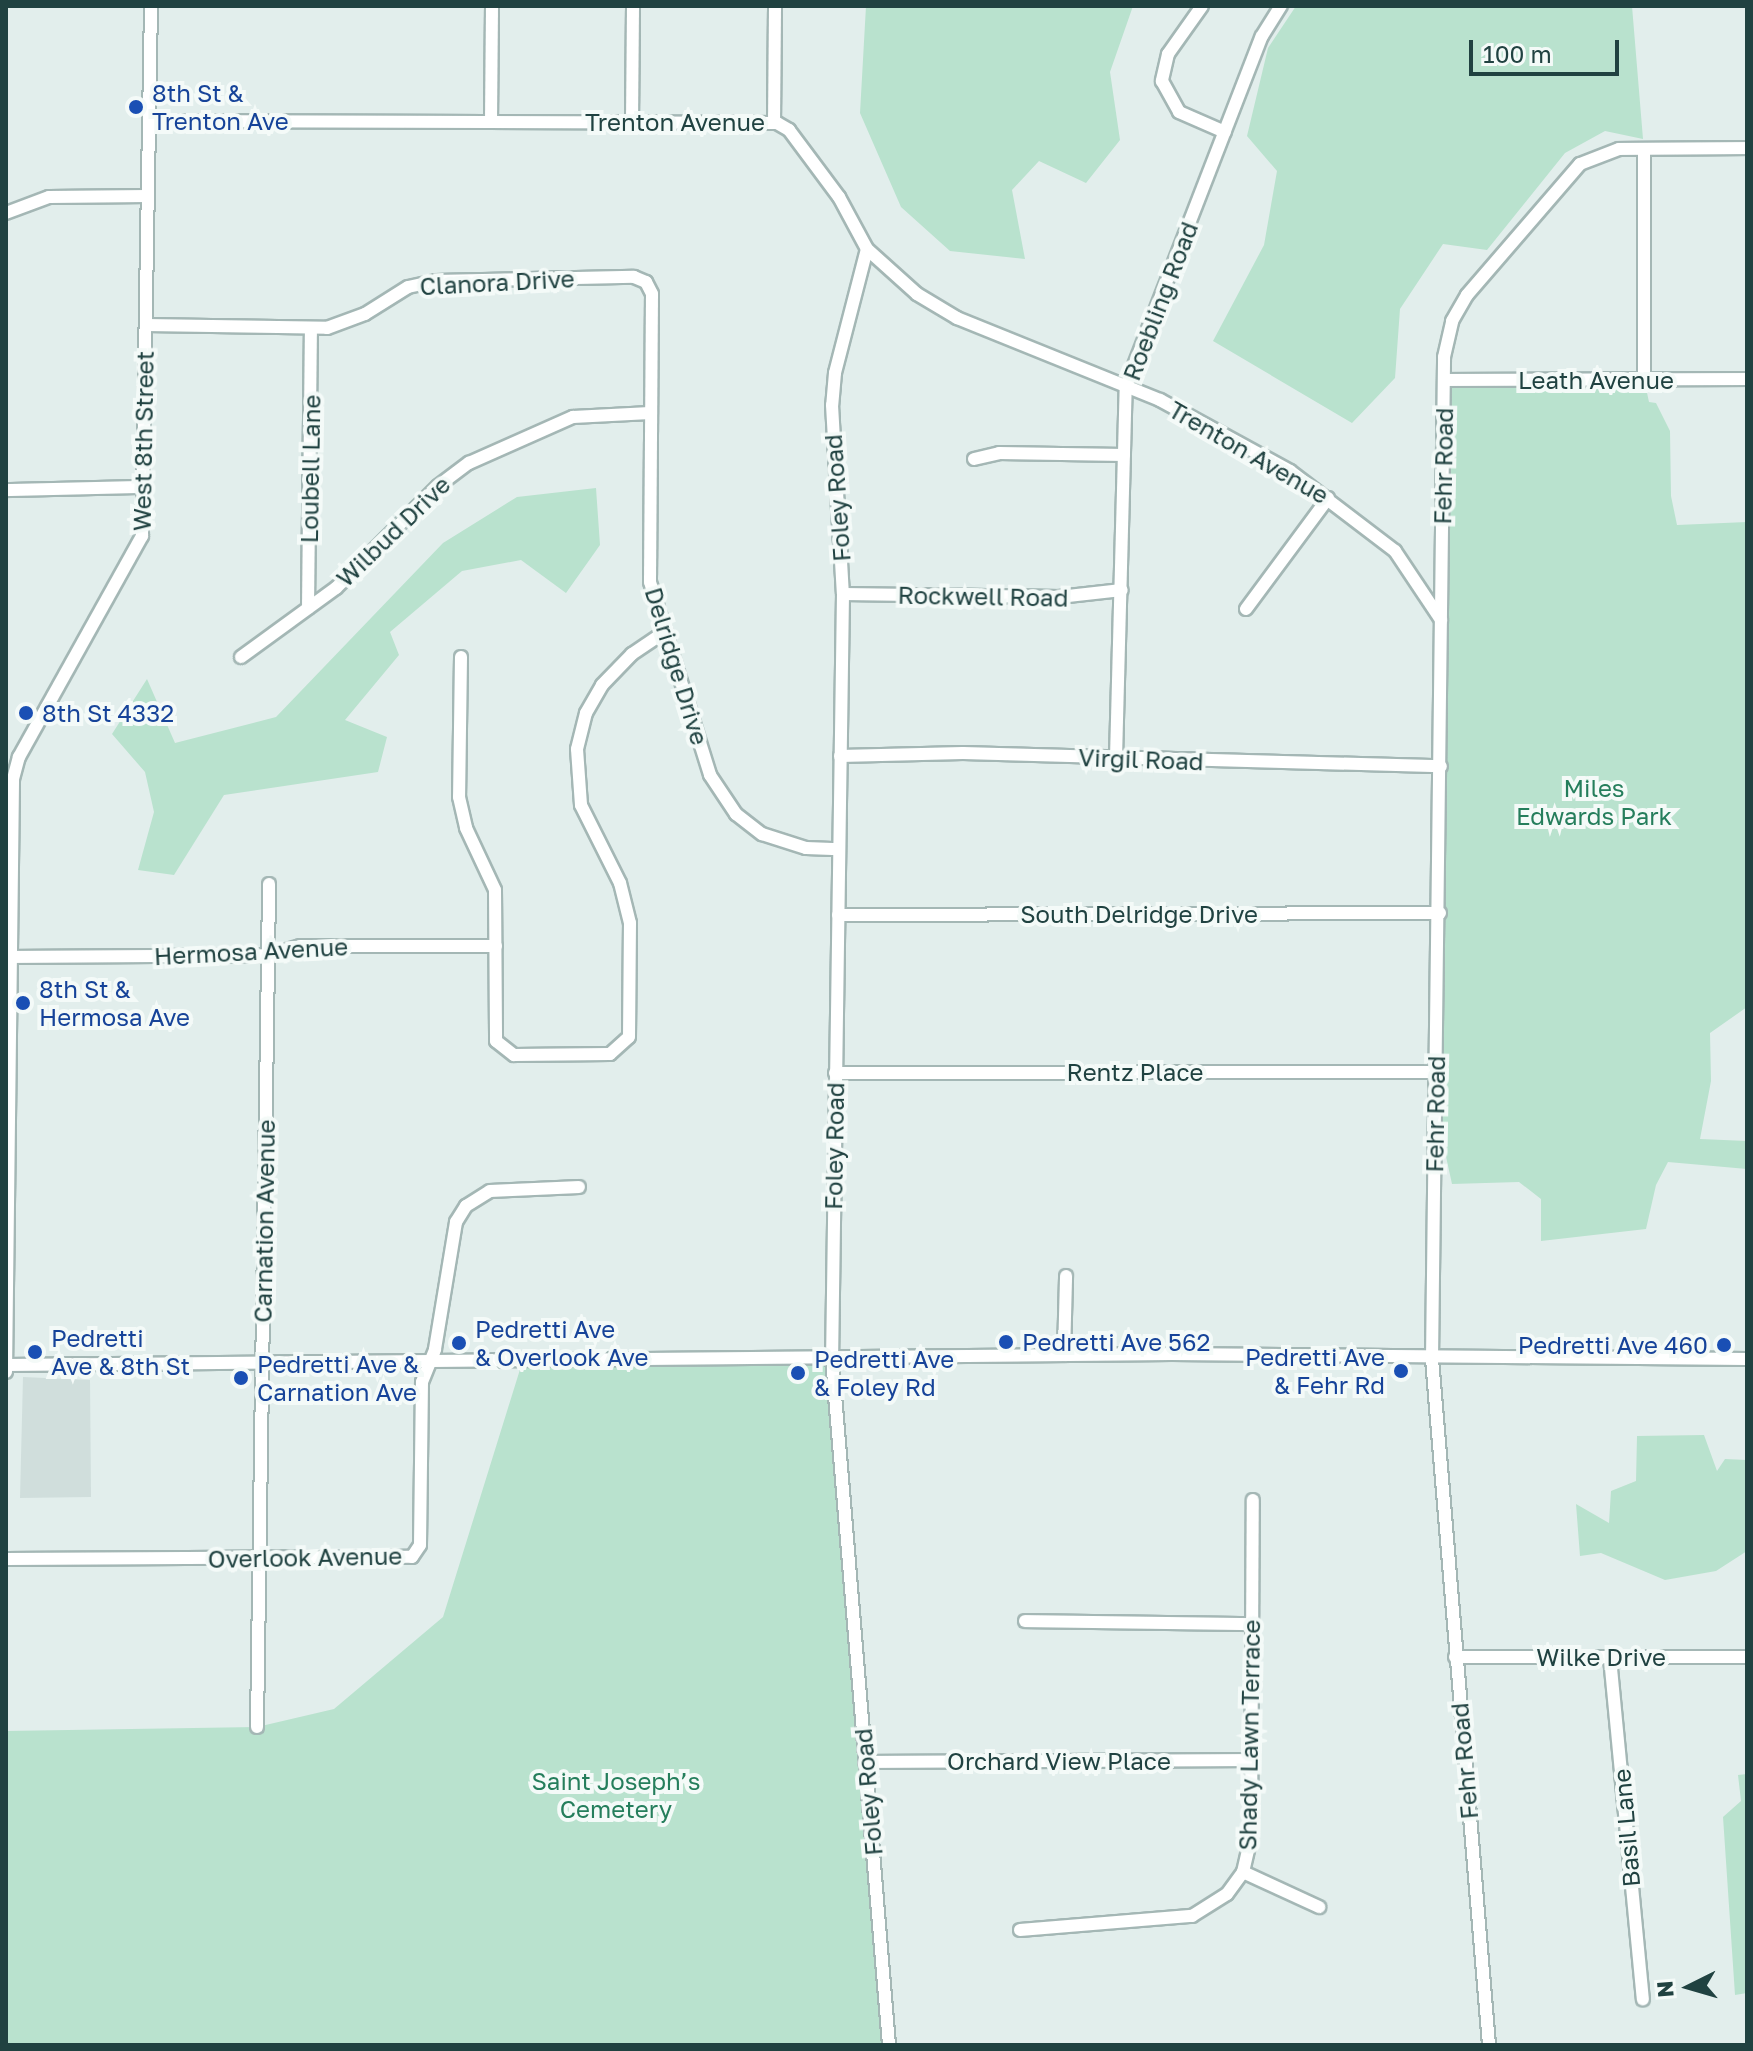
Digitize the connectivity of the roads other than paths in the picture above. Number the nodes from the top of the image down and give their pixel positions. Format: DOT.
graph roads {
  1 [pos="151,6"];
  2 [pos="492,6"];
  3 [pos="633,6"];
  4 [pos="775,6"];
  5 [pos="1202,6"];
  6 [pos="1281,6"];
  7 [pos="150,121"];
  8 [pos="491,121"];
  9 [pos="632,122"];
  10 [pos="774,123"];
  11 [pos="1225,132"];
  12 [pos="1747,148"];
  13 [pos="1644,149"];
  14 [pos="148,196"];
  15 [pos="6,213"];
  16 [pos="867,249"];
  17 [pos="652,301"];
  18 [pos="146,325"];
  19 [pos="311,329"];
  20 [pos="1644,379"];
  21 [pos="1747,379"];
  22 [pos="1445,380"];
  23 [pos="1126,386"];
  24 [pos="650,413"];
  25 [pos="1124,455"];
  26 [pos="974,459"];
  27 [pos="143,487"];
  28 [pos="6,490"];
  29 [pos="1328,498"];
  30 [pos="1122,590"];
  31 [pos="843,594"];
  32 [pos="308,608"];
  33 [pos="1246,609"];
  34 [pos="1441,620"];
  35 [pos="665,632"];
  36 [pos="241,657"];
  37 [pos="461,657"];
  38 [pos="840,756"];
  39 [pos="1116,758"];
  40 [pos="1441,766"];
  41 [pos="839,849"];
  42 [pos="269,884"];
  43 [pos="1440,913"];
  44 [pos="838,915"];
  45 [pos="496,946"];
  46 [pos="269,955"];
  47 [pos="9,957"];
  48 [pos="1436,1072"];
  49 [pos="835,1073"];
  50 [pos="579,1187"];
  51 [pos="1066,1276"];
  52 [pos="6,1286"];
  53 [pos="1064,1355"];
  54 [pos="832,1359"];
  55 [pos="1432,1359"];
  56 [pos="1747,1359"];
  57 [pos="427,1364"];
  58 [pos="6,1365"];
  59 [pos="262,1365"];
  60 [pos="6,1372"];
  61 [pos="1253,1500"];
  62 [pos="260,1558"];
  63 [pos="6,1559"];
  64 [pos="1025,1621"];
  65 [pos="1253,1624"];
  66 [pos="1455,1657"];
  67 [pos="1747,1657"];
  68 [pos="1610,1658"];
  69 [pos="257,1727"];
  70 [pos="1252,1760"];
  71 [pos="865,1762"];
  72 [pos="1243,1872"];
  73 [pos="1319,1907"];
  74 [pos="1020,1930"];
  75 [pos="1643,1999"];
  76 [pos="889,2045"];
  77 [pos="1489,2045"];
  1 -- 7 [label="street, West 8th Street"];
  2 -- 8 [label="street"];
  3 -- 9 [label="street"];
  4 -- 10 [label="street"];
  5 -- 11 [label="street"];
  6 -- 11 [label="street, Roebling Road"];
  7 -- 8 [label="street, Trenton Avenue"];
  7 -- 14 [label="street, West 8th Street"];
  8 -- 9 [label="street, Trenton Avenue"];
  9 -- 10 [label="street, Trenton Avenue"];
  10 -- 16 [label="street, Trenton Avenue"];
  11 -- 23 [label="street, Roebling Road"];
  12 -- 13 [label="street, Fehr Road"];
  13 -- 20 [label="street"];
  13 -- 22 [label="street, Fehr Road"];
  14 -- 15 [label="street"];
  14 -- 18 [label="street, West 8th Street"];
  16 -- 23 [label="street, Trenton Avenue"];
  16 -- 31 [label="street, Foley Road"];
  17 -- 19 [label="street, Clanora Drive"];
  17 -- 24 [label="street, Delridge Drive"];
  18 -- 19 [label="street, Clanora Drive"];
  18 -- 27 [label="street, West 8th Street"];
  19 -- 32 [label="street, Loubell Lane"];
  20 -- 21 [label="street, Leath Avenue"];
  20 -- 22 [label="street, Leath Avenue"];
  22 -- 34 [label="street, Fehr Road"];
  23 -- 25 [label="street, Roebling Road"];
  23 -- 29 [label="street, Trenton Avenue"];
  24 -- 32 [label="street, Wilbud Drive"];
  24 -- 35 [label="street, Delridge Drive"];
  25 -- 26 [label="street"];
  25 -- 30 [label="street, Roebling Road"];
  27 -- 28 [label="street"];
  27 -- 47 [label="street, West 8th Street"];
  29 -- 33 [label="street"];
  29 -- 34 [label="street, Trenton Avenue"];
  30 -- 31 [label="street, Rockwell Road"];
  30 -- 39 [label="street, Roebling Road"];
  31 -- 38 [label="street, Foley Road"];
  32 -- 36 [label="street, Wilbud Drive"];
  34 -- 40 [label="street, Fehr Road"];
  35 -- 41 [label="street, Delridge Drive"];
  35 -- 45 [label="street"];
  37 -- 45 [label="street"];
  38 -- 39 [label="street, Virgil Road"];
  38 -- 41 [label="street, Foley Road"];
  39 -- 40 [label="street, Virgil Road"];
  40 -- 43 [label="street, Fehr Road"];
  41 -- 44 [label="street, Foley Road"];
  42 -- 46 [label="street, Carnation Avenue"];
  43 -- 44 [label="street, South Delridge Drive"];
  43 -- 48 [label="street, Fehr Road"];
  44 -- 49 [label="street, Foley Road"];
  45 -- 46 [label="street, Hermosa Avenue"];
  46 -- 47 [label="street, Hermosa Avenue"];
  46 -- 59 [label="street, Carnation Avenue"];
  47 -- 52 [label="street, West 8th Street"];
  48 -- 49 [label="street, Rentz Place"];
  48 -- 55 [label="street, Fehr Road"];
  49 -- 54 [label="street, Foley Road"];
  50 -- 57 [label="street, Overlook Avenue"];
  51 -- 53 [label="street"];
  52 -- 58 [label="street, West 8th Street"];
  53 -- 54 [label="street"];
  53 -- 55 [label="street"];
  54 -- 57 [label="street"];
  54 -- 71 [label="street, Foley Road"];
  55 -- 56 [label="street"];
  55 -- 66 [label="street, Fehr Road"];
  57 -- 59 [label="street"];
  57 -- 62 [label="street, Overlook Avenue"];
  58 -- 59 [label="street"];
  58 -- 60 [label="street, West 8th Street"];
  59 -- 62 [label="street, Carnation Avenue"];
  61 -- 65 [label="street, Shady Lawn Terrace"];
  62 -- 63 [label="street, Overlook Avenue"];
  62 -- 69 [label="street, Carnation Avenue"];
  64 -- 65 [label="street"];
  65 -- 70 [label="street, Shady Lawn Terrace"];
  66 -- 68 [label="street, Wilke Drive"];
  66 -- 77 [label="street, Fehr Road"];
  67 -- 68 [label="street, Wilke Drive"];
  68 -- 75 [label="street, Basil Lane"];
  70 -- 71 [label="street, Orchard View Place"];
  70 -- 72 [label="street, Shady Lawn Terrace"];
  71 -- 76 [label="street, Foley Road"];
  72 -- 73 [label="street"];
  72 -- 74 [label="street, Shady Lawn Terrace"];
}
